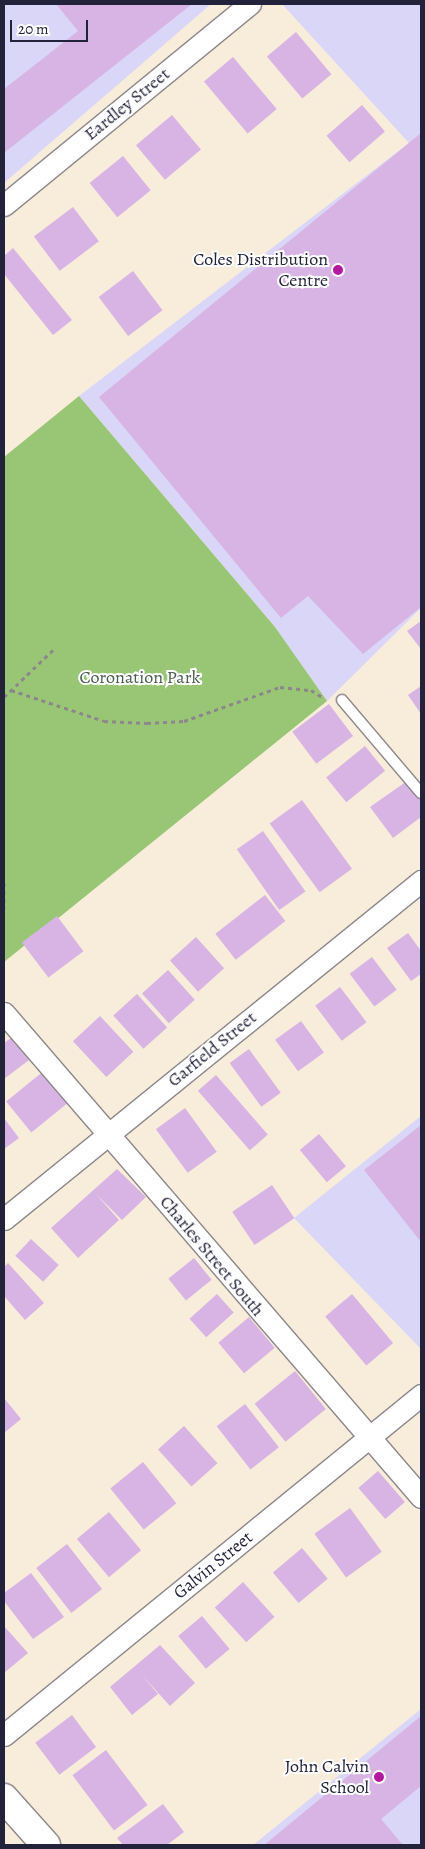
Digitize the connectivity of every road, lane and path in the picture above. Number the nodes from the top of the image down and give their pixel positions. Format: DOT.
graph roads {
  1 [pos="250,4"];
  2 [pos="4,205"];
  3 [pos="56,646"];
  4 [pos="11,690"];
  5 [pos="4,697"];
  6 [pos="342,700"];
  7 [pos="327,701"];
  8 [pos="421,793"];
  9 [pos="421,881"];
  10 [pos="4,883"];
  11 [pos="4,908"];
  12 [pos="4,1013"];
  13 [pos="107,1133"];
  14 [pos="4,1219"];
  15 [pos="421,1395"];
  16 [pos="369,1438"];
  17 [pos="421,1497"];
  18 [pos="4,1735"];
  19 [pos="4,1798"];
  20 [pos="46,1845"];
  1 -- 2 [label="street, Eardley Street"];
  3 -- 4 [label="path"];
  4 -- 5 [label="path"];
  4 -- 7 [label="path"];
  6 -- 8 [label="lane"];
  9 -- 13 [label="street, Garfield Street"];
  10 -- 11 [label="path"];
  12 -- 13 [label="street, Charles Street South"];
  13 -- 14 [label="street, Garfield Street"];
  13 -- 16 [label="street, Charles Street South"];
  15 -- 16 [label="street, Galvin Street"];
  16 -- 17 [label="street, Charles Street South"];
  16 -- 18 [label="street, Galvin Street"];
  19 -- 20 [label="street"];
}
